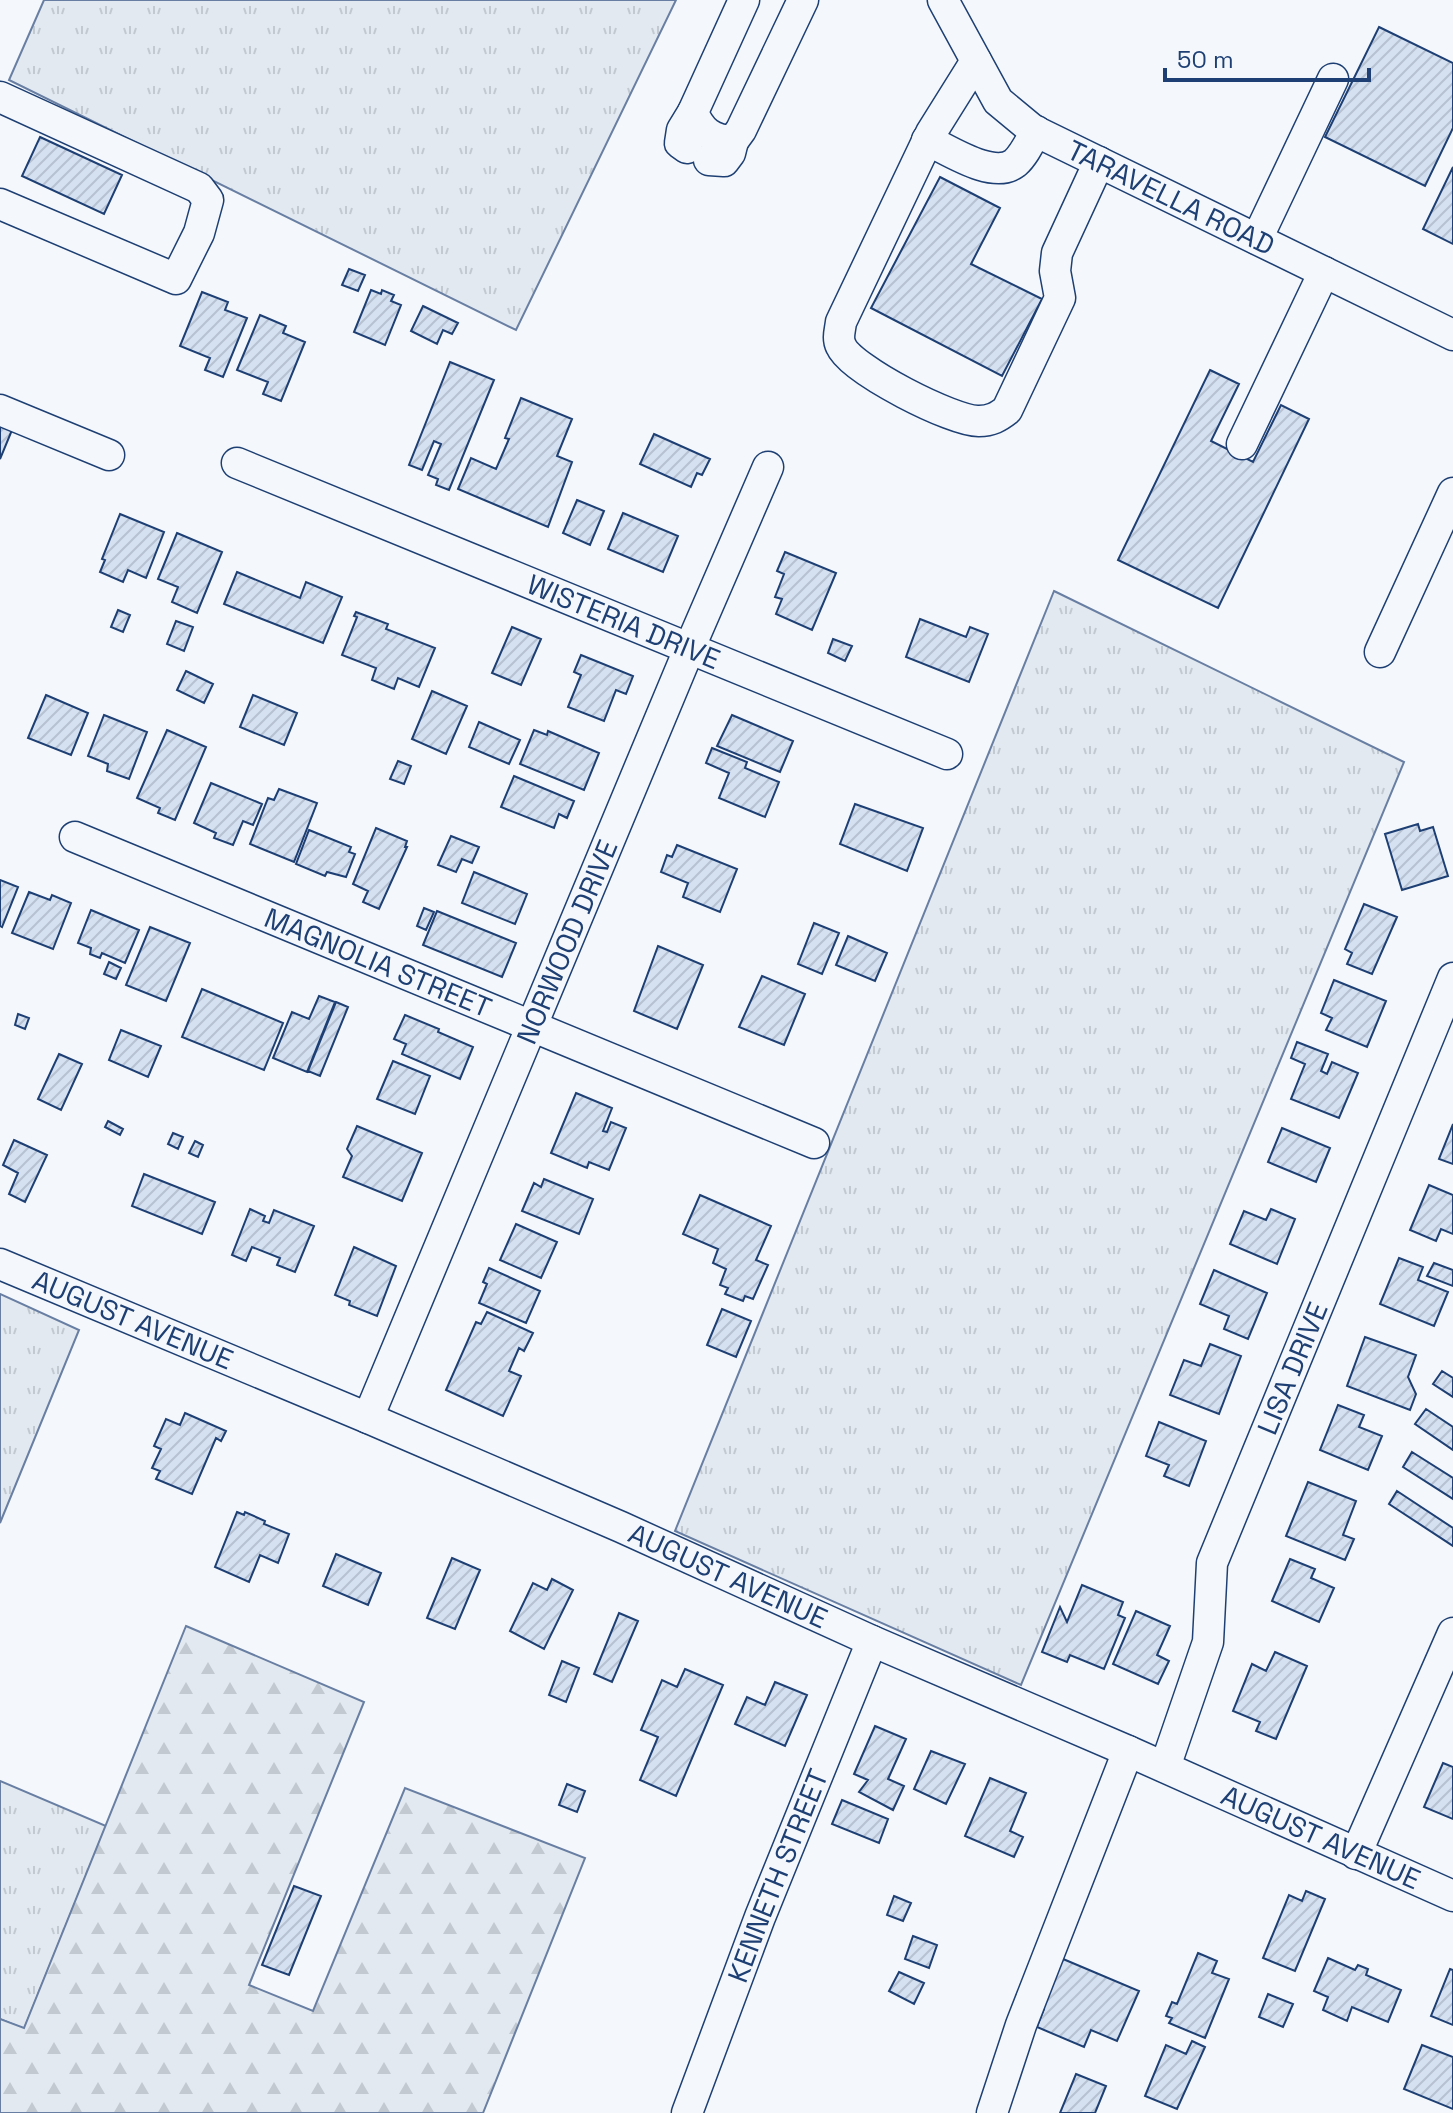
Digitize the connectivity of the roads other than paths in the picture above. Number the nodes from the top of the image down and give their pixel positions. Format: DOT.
graph roads {
  1 [pos="744,0"];
  2 [pos="803,0"];
  3 [pos="943,0"];
  4 [pos="976,61"];
  5 [pos="1333,79"];
  6 [pos="0,97"];
  7 [pos="693,112"];
  8 [pos="1036,131"];
  9 [pos="927,140"];
  10 [pos="733,141"];
  11 [pos="1099,162"];
  12 [pos="0,204"];
  13 [pos="1257,239"];
  14 [pos="1324,272"];
  15 [pos="1453,335"];
  16 [pos="0,410"];
  17 [pos="1242,444"];
  18 [pos="109,455"];
  19 [pos="237,463"];
  20 [pos="768,467"];
  21 [pos="1453,493"];
  22 [pos="690,647"];
  23 [pos="1380,652"];
  24 [pos="947,754"];
  25 [pos="75,837"];
  26 [pos="1453,978"];
  27 [pos="533,1027"];
  28 [pos="814,1143"];
  29 [pos="0,1264"];
  30 [pos="368,1418"];
  31 [pos="1453,1633"];
  32 [pos="872,1641"];
  33 [pos="1128,1751"];
  34 [pos="1165,1767"];
  35 [pos="1356,1854"];
  36 [pos="1453,1896"];
  37 [pos="687,2113"];
  38 [pos="992,2113"];
  1 -- 7 [label="street"];
  2 -- 10 [label="street"];
  3 -- 4 [label="street, TARAVELLA ROAD"];
  4 -- 8 [label="street, TARAVELLA ROAD"];
  4 -- 9 [label="street"];
  5 -- 13 [label="street"];
  6 -- 12 [label="street"];
  7 -- 10 [label="street"];
  7 -- 10 [label="street"];
  8 -- 9 [label="street"];
  8 -- 11 [label="street, TARAVELLA ROAD"];
  9 -- 11 [label="street"];
  11 -- 13 [label="street, TARAVELLA ROAD"];
  13 -- 14 [label="street, TARAVELLA ROAD"];
  14 -- 15 [label="street, TARAVELLA ROAD"];
  14 -- 17 [label="street"];
  16 -- 18 [label="street"];
  19 -- 22 [label="street, WISTERIA DRIVE"];
  20 -- 22 [label="street, NORWOOD DRIVE"];
  21 -- 23 [label="street"];
  22 -- 24 [label="street, WISTERIA DRIVE"];
  22 -- 27 [label="street, NORWOOD DRIVE"];
  25 -- 27 [label="street, MAGNOLIA STREET"];
  26 -- 34 [label="street, LISA DRIVE"];
  27 -- 28 [label="street, MAGNOLIA STREET"];
  27 -- 30 [label="street, NORWOOD DRIVE"];
  29 -- 30 [label="street, AUGUST AVENUE"];
  30 -- 32 [label="street, AUGUST AVENUE"];
  31 -- 35 [label="street"];
  32 -- 33 [label="street, AUGUST AVENUE"];
  32 -- 37 [label="street, KENNETH STREET"];
  33 -- 34 [label="street, AUGUST AVENUE"];
  33 -- 38 [label="street"];
  34 -- 35 [label="street, AUGUST AVENUE"];
  35 -- 36 [label="street, AUGUST AVENUE"];
}
